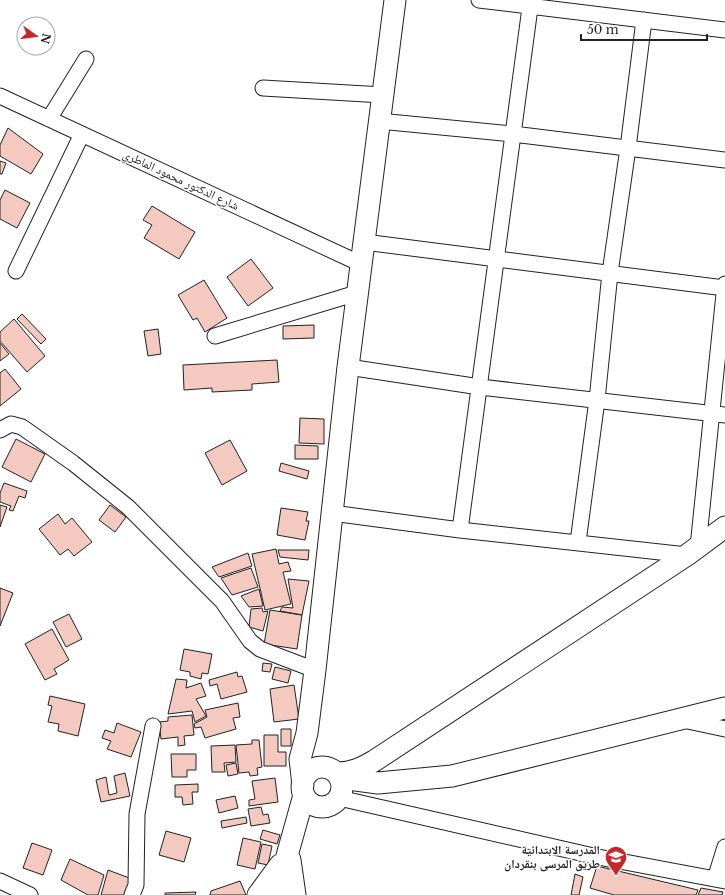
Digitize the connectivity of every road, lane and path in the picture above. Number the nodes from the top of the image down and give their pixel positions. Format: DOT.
graph roads {
  1 [pos="395,0"];
  2 [pos="479,0"];
  3 [pos="531,3"];
  4 [pos="644,20"];
  5 [pos="725,30"];
  6 [pos="86,59"];
  7 [pos="263,88"];
  8 [pos="383,95"];
  9 [pos="0,96"];
  10 [pos="49,119"];
  11 [pos="379,121"];
  12 [pos="82,134"];
  13 [pos="513,134"];
  14 [pos="628,148"];
  15 [pos="725,160"];
  16 [pos="364,242"];
  17 [pos="496,259"];
  18 [pos="361,264"];
  19 [pos="16,271"];
  20 [pos="610,273"];
  21 [pos="725,284"];
  22 [pos="725,288"];
  23 [pos="357,293"];
  24 [pos="215,336"];
  25 [pos="348,367"];
  26 [pos="480,387"];
  27 [pos="597,400"];
  28 [pos="718,414"];
  29 [pos="0,430"];
  30 [pos="332,513"];
  31 [pos="725,526"];
  32 [pos="460,530"];
  33 [pos="578,542"];
  34 [pos="693,551"];
  35 [pos="315,670"];
  36 [pos="725,708"];
  37 [pos="678,719"];
  38 [pos="153,726"];
  39 [pos="725,729"];
  40 [pos="307,733"];
  41 [pos="335,779"];
  42 [pos="309,796"];
  43 [pos="725,848"];
  44 [pos="289,854"];
  45 [pos="720,880"];
  46 [pos="0,881"];
  47 [pos="30,895"];
  48 [pos="132,895"];
  49 [pos="258,895"];
  50 [pos="276,895"];
  51 [pos="295,895"];
  1 -- 8 [label="street"];
  2 -- 3 [label="street"];
  3 -- 4 [label="street"];
  3 -- 13 [label="street"];
  4 -- 5 [label="street"];
  4 -- 14 [label="street"];
  6 -- 10 [label="street"];
  7 -- 8 [label="street"];
  8 -- 11 [label="street"];
  9 -- 10 [label="street, شارع الدكتور محمود الماطري"];
  10 -- 12 [label="street, شارع الدكتور محمود الماطري"];
  11 -- 13 [label="street"];
  11 -- 16 [label="street"];
  12 -- 18 [label="street, شارع الدكتور محمود الماطري"];
  12 -- 19 [label="street"];
  13 -- 14 [label="street"];
  13 -- 17 [label="street"];
  14 -- 15 [label="street"];
  14 -- 20 [label="street"];
  16 -- 17 [label="street"];
  16 -- 18 [label="street"];
  17 -- 20 [label="street"];
  17 -- 26 [label="street"];
  18 -- 23 [label="street"];
  20 -- 22 [label="street"];
  20 -- 27 [label="street"];
  21 -- 22 [label="street"];
  22 -- 28 [label="street"];
  23 -- 24 [label="street"];
  23 -- 25 [label="street"];
  25 -- 26 [label="street"];
  25 -- 30 [label="street"];
  26 -- 27 [label="street"];
  26 -- 32 [label="street"];
  27 -- 28 [label="street"];
  27 -- 33 [label="street"];
  28 -- 34 [label="street"];
  29 -- 35 [label="street"];
  30 -- 32 [label="street"];
  30 -- 35 [label="street"];
  31 -- 34 [label="street"];
  32 -- 33 [label="street"];
  33 -- 34 [label="street"];
  34 -- 41 [label="street"];
  35 -- 40 [label="street"];
  36 -- 37 [label="street"];
  37 -- 39 [label="street"];
  37 -- 41 [label="street"];
  38 -- 48 [label="street"];
  40 -- 41 [label="street"];
  40 -- 42 [label="street"];
  41 -- 42 [label="street"];
  41 -- 42 [label="street"];
  41 -- 45 [label="street"];
  42 -- 44 [label="street"];
  43 -- 45 [label="street"];
  44 -- 49 [label="street"];
  44 -- 50 [label="street"];
  44 -- 51 [label="street"];
  46 -- 47 [label="street"];
}
